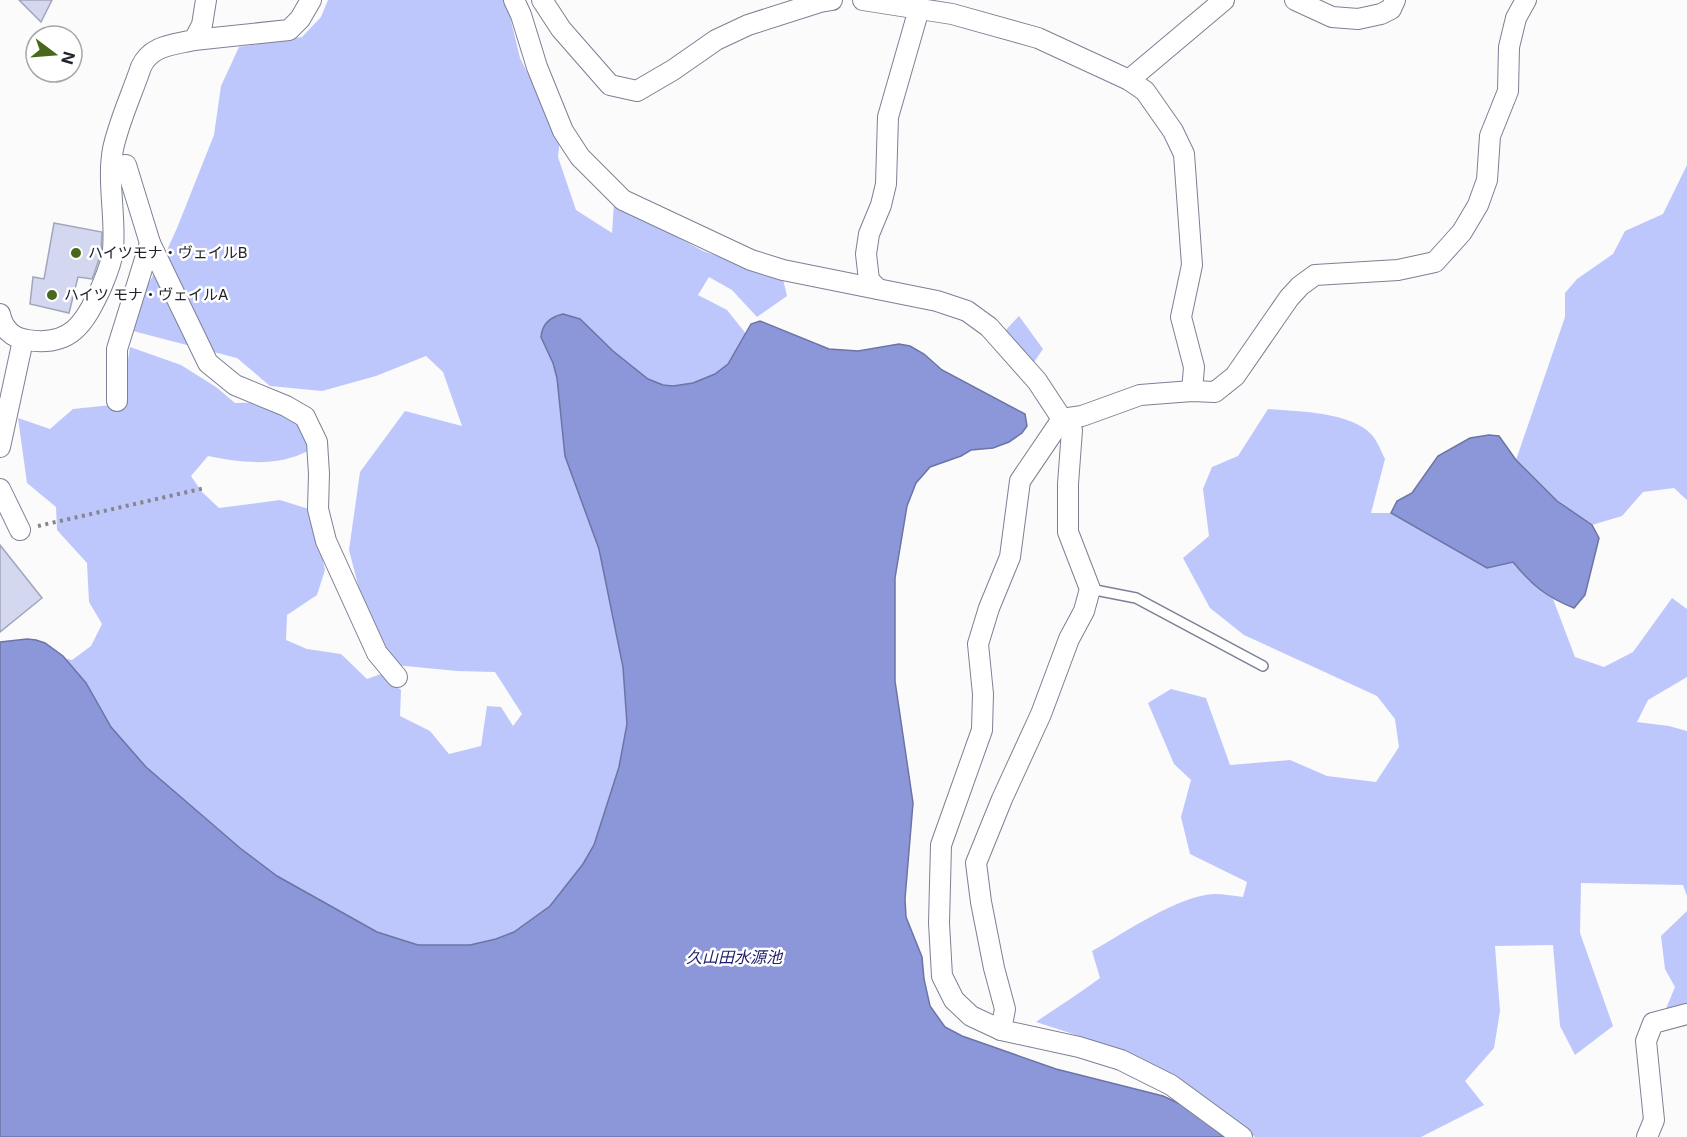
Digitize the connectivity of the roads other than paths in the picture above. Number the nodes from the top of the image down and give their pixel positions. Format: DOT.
graph roads {
  1 [pos="206,0"];
  2 [pos="311,0"];
  3 [pos="514,0"];
  4 [pos="542,0"];
  5 [pos="832,0"];
  6 [pos="863,0"];
  7 [pos="1224,0"];
  8 [pos="1295,0"];
  9 [pos="1395,0"];
  10 [pos="1526,0"];
  11 [pos="954,7"];
  12 [pos="919,9"];
  13 [pos="194,40"];
  14 [pos="1129,80"];
  15 [pos="111,167"];
  16 [pos="150,243"];
  17 [pos="878,289"];
  18 [pos="0,314"];
  19 [pos="23,340"];
  20 [pos="1192,390"];
  21 [pos="117,401"];
  22 [pos="1062,419"];
  23 [pos="0,447"];
  24 [pos="0,489"];
  25 [pos="20,530"];
  26 [pos="1090,590"];
  27 [pos="1263,666"];
  28 [pos="397,677"];
  29 [pos="1687,1014"];
  30 [pos="1001,1030"];
  31 [pos="1242,1137"];
  32 [pos="1647,1137"];
  1 -- 13 [label="street"];
  2 -- 13 [label="street"];
  3 -- 17 [label="street"];
  4 -- 5 [label="street"];
  6 -- 12 [label="street"];
  7 -- 14 [label="street"];
  8 -- 9 [label="street"];
  10 -- 20 [label="street"];
  11 -- 12 [label="street"];
  11 -- 14 [label="street"];
  12 -- 17 [label="street"];
  13 -- 15 [label="street"];
  14 -- 20 [label="street"];
  15 -- 16 [label="street"];
  15 -- 19 [label="street"];
  16 -- 21 [label="street"];
  16 -- 28 [label="street"];
  17 -- 22 [label="street"];
  18 -- 19 [label="street"];
  19 -- 23 [label="street"];
  20 -- 22 [label="street"];
  22 -- 26 [label="street"];
  22 -- 30 [label="street"];
  24 -- 25 [label="street"];
  26 -- 27 [label="lane"];
  26 -- 30 [label="street"];
  29 -- 32 [label="street"];
  30 -- 31 [label="street"];
}
